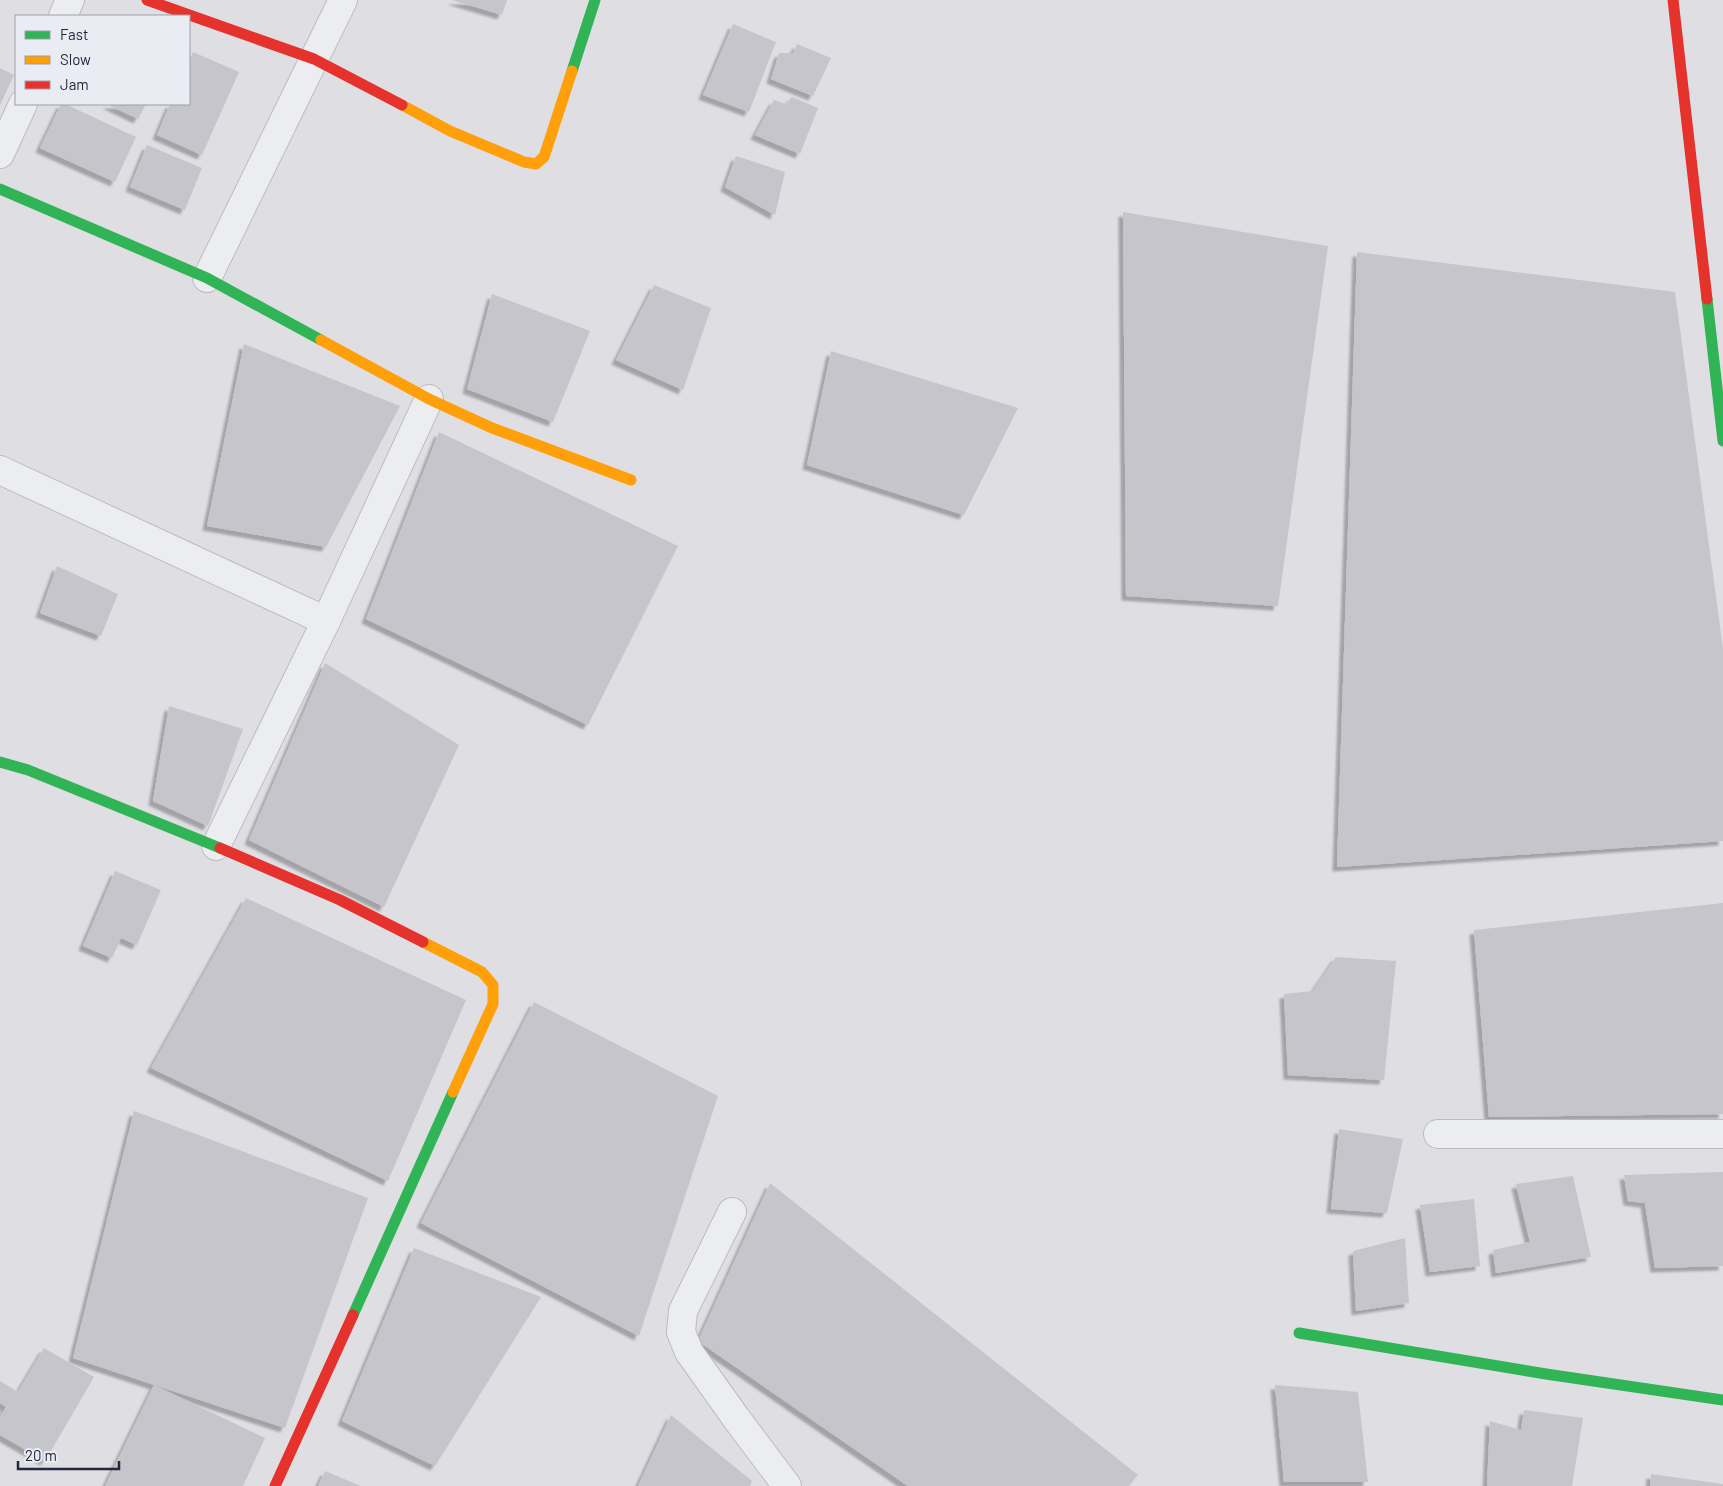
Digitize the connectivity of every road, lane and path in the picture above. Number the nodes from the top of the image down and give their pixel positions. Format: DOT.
graph roads {
  1 [pos="70,0"];
  2 [pos="147,0"];
  3 [pos="343,0"];
  4 [pos="595,0"];
  5 [pos="1673,0"];
  6 [pos="63,15"];
  7 [pos="189,15"];
  8 [pos="190,15"];
  9 [pos="314,59"];
  10 [pos="23,105"];
  11 [pos="0,154"];
  12 [pos="0,189"];
  13 [pos="207,278"];
  14 [pos="428,399"];
  15 [pos="1723,441"];
  16 [pos="0,470"];
  17 [pos="631,480"];
  18 [pos="326,621"];
  19 [pos="0,762"];
  20 [pos="216,846"];
  21 [pos="1438,1134"];
  22 [pos="1723,1134"];
  23 [pos="732,1212"];
  24 [pos="1299,1334"];
  25 [pos="1723,1400"];
  26 [pos="275,1486"];
  27 [pos="787,1486"];
  1 -- 6 [label="street"];
  2 -- 7 [label="street"];
  3 -- 9 [label="street"];
  4 -- 9 [label="street"];
  5 -- 15 [label="street"];
  8 -- 9 [label="street"];
  9 -- 13 [label="street"];
  10 -- 11 [label="street"];
  12 -- 13 [label="street"];
  13 -- 14 [label="street"];
  14 -- 17 [label="street"];
  14 -- 18 [label="street"];
  16 -- 18 [label="street"];
  18 -- 20 [label="street"];
  19 -- 20 [label="street"];
  20 -- 26 [label="street"];
  21 -- 22 [label="street"];
  23 -- 27 [label="street"];
  24 -- 25 [label="street"];
}
